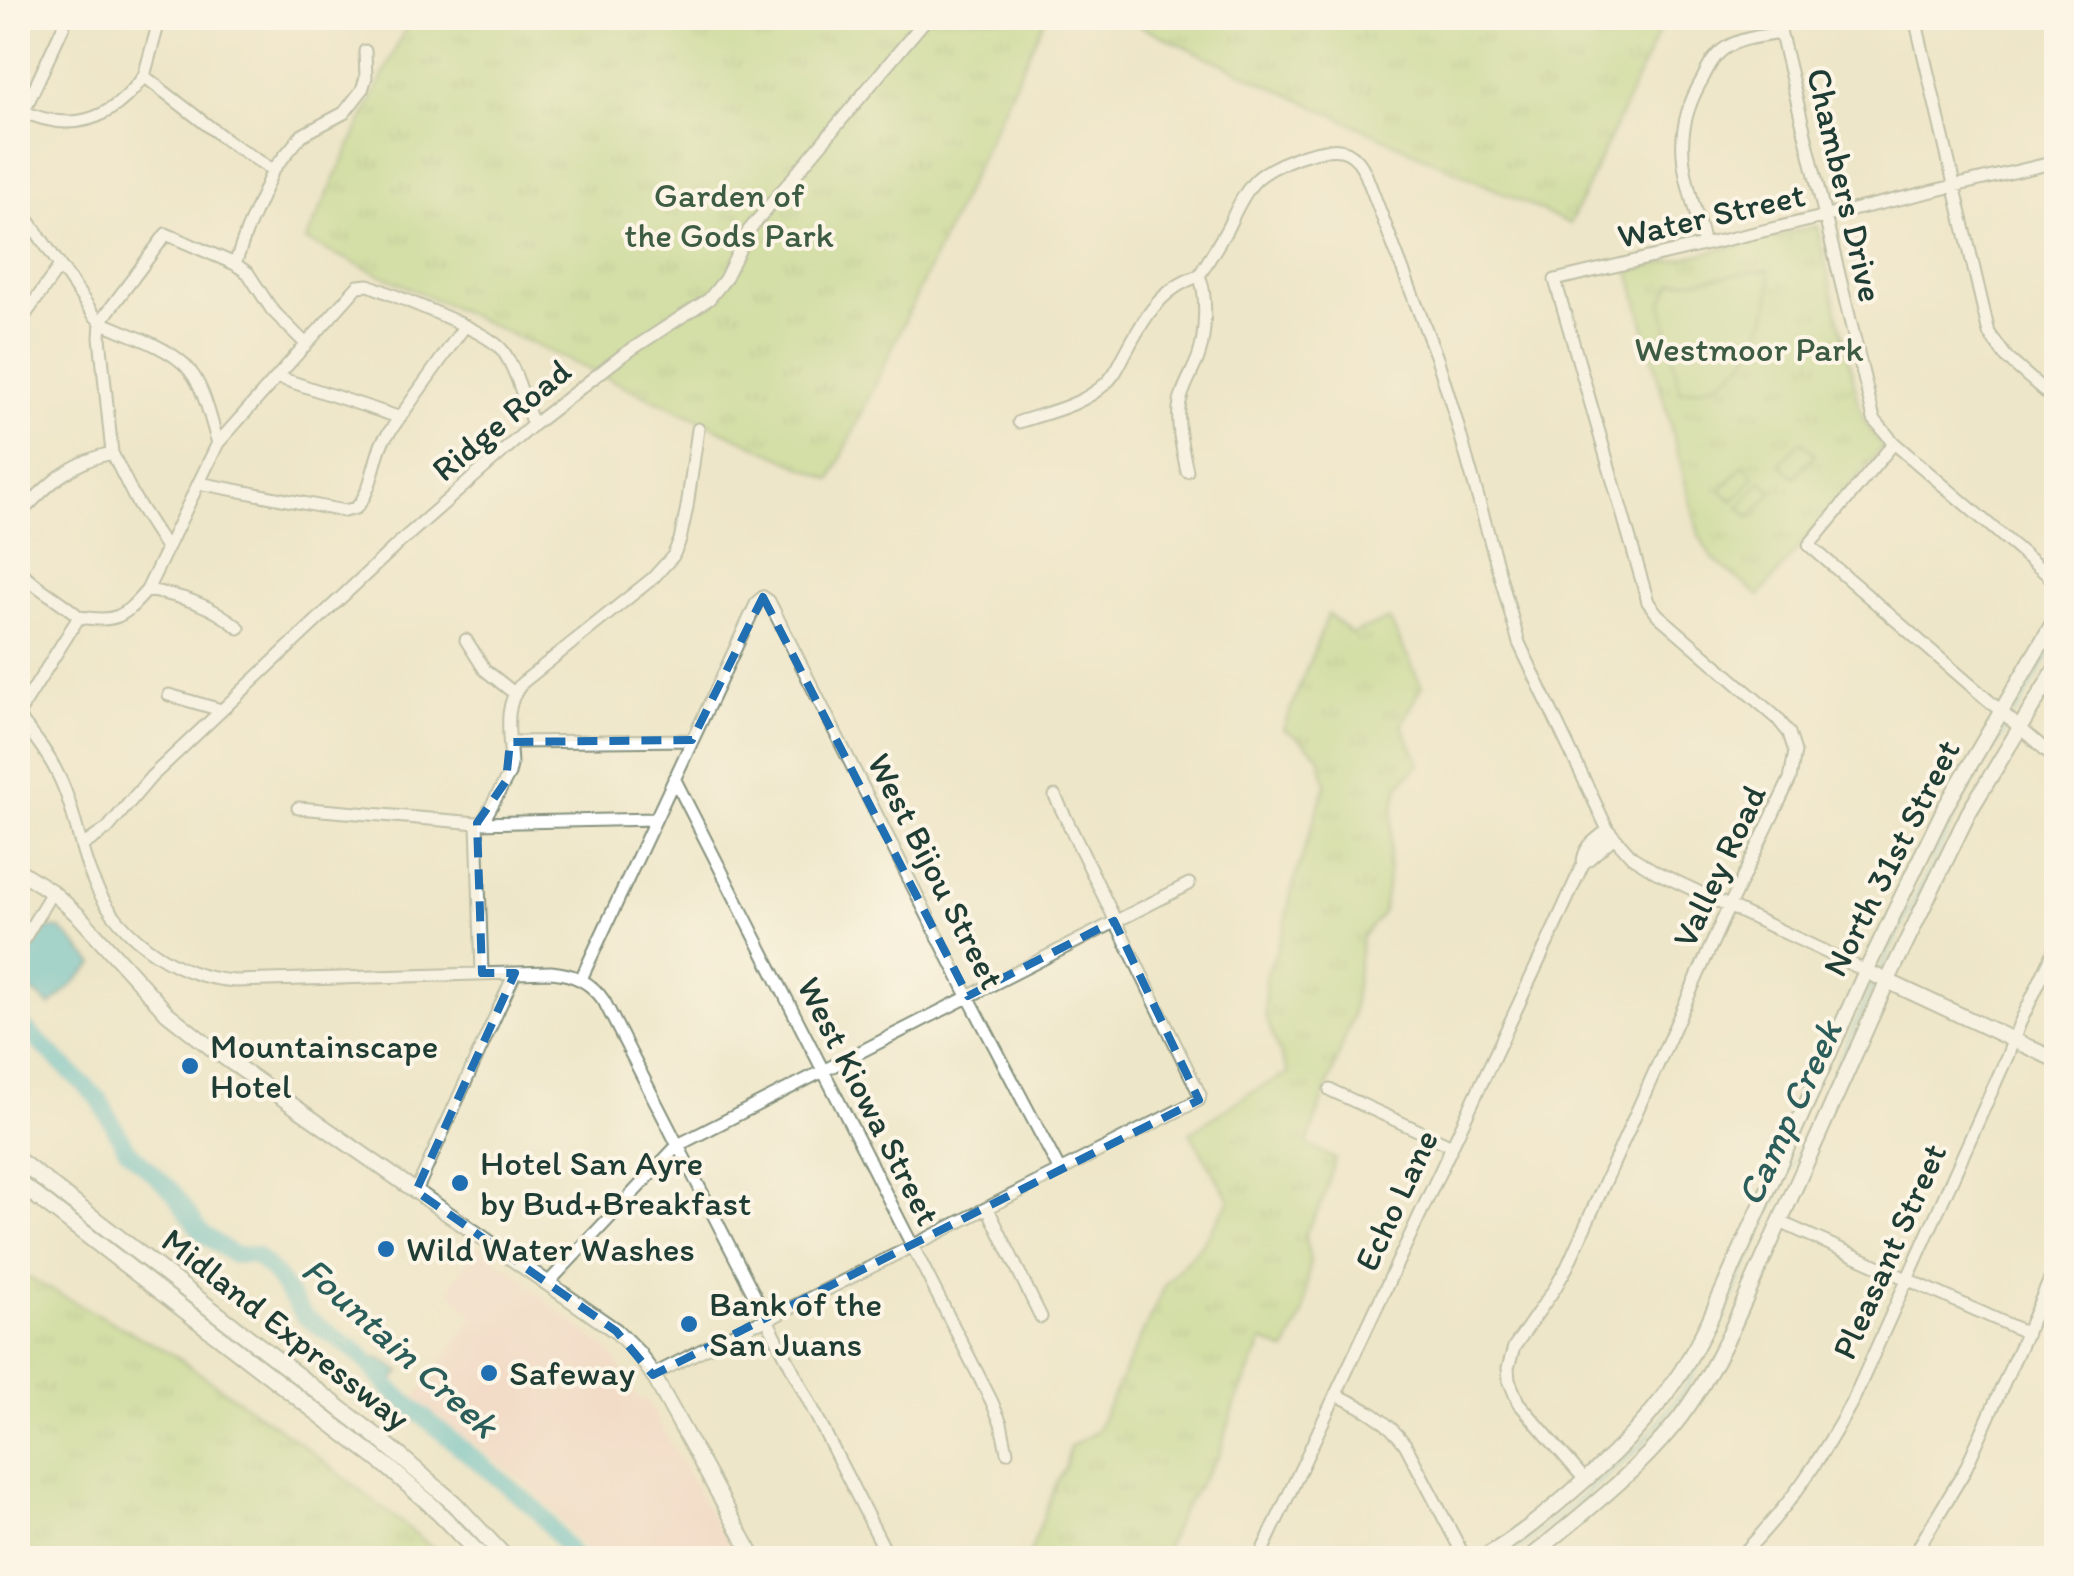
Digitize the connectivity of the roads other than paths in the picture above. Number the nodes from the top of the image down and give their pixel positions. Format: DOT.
graph roads {
  1 [pos="67,18"];
  2 [pos="160,18"];
  3 [pos="927,18"];
  4 [pos="1776,18"];
  5 [pos="1915,18"];
  6 [pos="2052,18"];
  7 [pos="1780,32"];
  8 [pos="2056,36"];
  9 [pos="365,51"];
  10 [pos="144,76"];
  11 [pos="19,115"];
  12 [pos="2056,162"];
  13 [pos="273,170"];
  14 [pos="1954,186"];
  15 [pos="18,205"];
  16 [pos="1824,216"];
  17 [pos="1704,246"];
  18 [pos="236,264"];
  19 [pos="60,266"];
  20 [pos="1199,276"];
  21 [pos="1554,280"];
  22 [pos="101,322"];
  23 [pos="18,325"];
  24 [pos="464,326"];
  25 [pos="306,342"];
  26 [pos="277,377"];
  27 [pos="2056,401"];
  28 [pos="398,417"];
  29 [pos="1020,422"];
  30 [pos="533,424"];
  31 [pos="698,430"];
  32 [pos="1894,443"];
  33 [pos="218,444"];
  34 [pos="112,453"];
  35 [pos="1187,472"];
  36 [pos="200,483"];
  37 [pos="18,516"];
  38 [pos="166,549"];
  39 [pos="18,568"];
  40 [pos="2056,582"];
  41 [pos="146,590"];
  42 [pos="79,618"];
  43 [pos="2056,618"];
  44 [pos="239,628"];
  45 [pos="466,640"];
  46 [pos="2056,668"];
  47 [pos="514,693"];
  48 [pos="169,695"];
  49 [pos="221,710"];
  50 [pos="2002,711"];
  51 [pos="18,715"];
  52 [pos="2021,729"];
  53 [pos="692,740"];
  54 [pos="510,742"];
  55 [pos="2056,759"];
  56 [pos="674,778"];
  57 [pos="1055,796"];
  58 [pos="298,808"];
  59 [pos="655,819"];
  60 [pos="480,823"];
  61 [pos="1610,834"];
  62 [pos="82,846"];
  63 [pos="18,870"];
  64 [pos="1189,884"];
  65 [pos="52,892"];
  66 [pos="1730,905"];
  67 [pos="1114,922"];
  68 [pos="2056,947"];
  69 [pos="18,949"];
  70 [pos="1866,971"];
  71 [pos="482,973"];
  72 [pos="515,973"];
  73 [pos="580,979"];
  74 [pos="1888,982"];
  75 [pos="968,996"];
  76 [pos="2013,1040"];
  77 [pos="2056,1060"];
  78 [pos="823,1070"];
  79 [pos="1330,1090"];
  80 [pos="678,1144"];
  81 [pos="1452,1146"];
  82 [pos="18,1160"];
  83 [pos="1060,1171"];
  84 [pos="18,1182"];
  85 [pos="416,1191"];
  86 [pos="988,1209"];
  87 [pos="1780,1222"];
  88 [pos="913,1248"];
  89 [pos="2056,1266"];
  90 [pos="1907,1278"];
  91 [pos="548,1283"];
  92 [pos="1041,1317"];
  93 [pos="767,1320"];
  94 [pos="2028,1333"];
  95 [pos="653,1376"];
  96 [pos="1336,1394"];
  97 [pos="1008,1452"];
  98 [pos="1585,1480"];
  99 [pos="483,1558"];
  100 [pos="506,1558"];
  101 [pos="754,1558"];
  102 [pos="889,1558"];
  103 [pos="1258,1558"];
  104 [pos="1465,1558"];
  105 [pos="1482,1558"];
  106 [pos="1530,1558"];
  107 [pos="1739,1558"];
  108 [pos="1912,1558"];
  1 -- 11 [label="street"];
  2 -- 10 [label="street"];
  3 -- 30 [label="street, Ridge Road"];
  4 -- 7 [label="street, Chambers Drive"];
  5 -- 14 [label="street"];
  6 -- 8 [label="street"];
  7 -- 16 [label="street, Chambers Drive"];
  7 -- 17 [label="street"];
  9 -- 13 [label="street"];
  10 -- 11 [label="street"];
  10 -- 13 [label="street"];
  12 -- 14 [label="street, Water Street"];
  13 -- 18 [label="street"];
  14 -- 16 [label="street, Water Street"];
  14 -- 27 [label="street"];
  15 -- 19 [label="street"];
  16 -- 17 [label="street, Water Street"];
  16 -- 32 [label="street, Chambers Drive"];
  17 -- 21 [label="street, Water Street"];
  18 -- 22 [label="street"];
  18 -- 25 [label="street"];
  19 -- 22 [label="street"];
  19 -- 23 [label="street"];
  20 -- 29 [label="street"];
  20 -- 35 [label="street"];
  20 -- 61 [label="street"];
  21 -- 66 [label="street, Valley Road"];
  22 -- 33 [label="street"];
  22 -- 34 [label="street"];
  24 -- 25 [label="street"];
  24 -- 28 [label="street"];
  24 -- 30 [label="street"];
  25 -- 26 [label="street"];
  26 -- 28 [label="street"];
  26 -- 33 [label="street"];
  28 -- 36 [label="street"];
  30 -- 49 [label="street, Ridge Road"];
  31 -- 47 [label="street"];
  32 -- 40 [label="street, Chambers Drive"];
  32 -- 50 [label="street"];
  33 -- 36 [label="street"];
  34 -- 37 [label="street"];
  34 -- 38 [label="street"];
  36 -- 38 [label="street"];
  38 -- 41 [label="street"];
  39 -- 42 [label="street"];
  41 -- 42 [label="street"];
  41 -- 44 [label="street"];
  42 -- 51 [label="street"];
  43 -- 50 [label="main road, North 31st Street"];
  45 -- 47 [label="street"];
  46 -- 52 [label="main road, North 31st Street"];
  47 -- 54 [label="street"];
  48 -- 49 [label="street"];
  49 -- 62 [label="street, Ridge Road"];
  50 -- 52 [label="street"];
  50 -- 70 [label="main road, North 31st Street"];
  51 -- 62 [label="street"];
  52 -- 55 [label="street"];
  52 -- 74 [label="main road, North 31st Street"];
  53 -- 54 [label="street"];
  53 -- 56 [label="street"];
  53 -- 75 [label="street, West Bijou Street"];
  54 -- 60 [label="street"];
  56 -- 59 [label="street"];
  56 -- 78 [label="street, West Kiowa Street"];
  57 -- 67 [label="street"];
  58 -- 60 [label="street"];
  59 -- 60 [label="street"];
  59 -- 73 [label="street"];
  60 -- 71 [label="street"];
  61 -- 66 [label="street"];
  61 -- 81 [label="street, Echo Lane"];
  62 -- 71 [label="street"];
  63 -- 65 [label="main road"];
  64 -- 67 [label="street"];
  65 -- 69 [label="street"];
  65 -- 85 [label="main road"];
  66 -- 70 [label="street"];
  66 -- 98 [label="street, Valley Road"];
  67 -- 75 [label="street"];
  67 -- 83 [label="street"];
  68 -- 76 [label="street, Pleasant Street"];
  70 -- 74 [label="main road"];
  70 -- 98 [label="main road, North 31st Street"];
  71 -- 72 [label="street"];
  72 -- 73 [label="street"];
  72 -- 85 [label="street"];
  73 -- 80 [label="street"];
  74 -- 76 [label="main road"];
  74 -- 87 [label="main road, North 31st Street"];
  75 -- 78 [label="street"];
  75 -- 83 [label="street, West Bijou Street"];
  76 -- 77 [label="main road"];
  76 -- 90 [label="street, Pleasant Street"];
  78 -- 80 [label="street"];
  78 -- 88 [label="street, West Kiowa Street"];
  79 -- 81 [label="street"];
  80 -- 91 [label="street"];
  80 -- 93 [label="street"];
  81 -- 96 [label="street, Echo Lane"];
  82 -- 100 [label="highway, Midland Expressway"];
  83 -- 86 [label="street"];
  84 -- 99 [label="highway, Midland Expressway"];
  85 -- 91 [label="main road"];
  86 -- 88 [label="street"];
  86 -- 92 [label="street"];
  87 -- 90 [label="street"];
  87 -- 106 [label="main road, North 31st Street"];
  88 -- 93 [label="street"];
  88 -- 97 [label="street, West Kiowa Street"];
  89 -- 94 [label="street"];
  90 -- 94 [label="street"];
  90 -- 107 [label="street, Pleasant Street"];
  91 -- 95 [label="main road"];
  93 -- 95 [label="street"];
  93 -- 102 [label="street"];
  94 -- 108 [label="street"];
  95 -- 101 [label="main road"];
  96 -- 103 [label="street, Echo Lane"];
  96 -- 104 [label="street"];
  98 -- 105 [label="main road, North 31st Street"];
}
